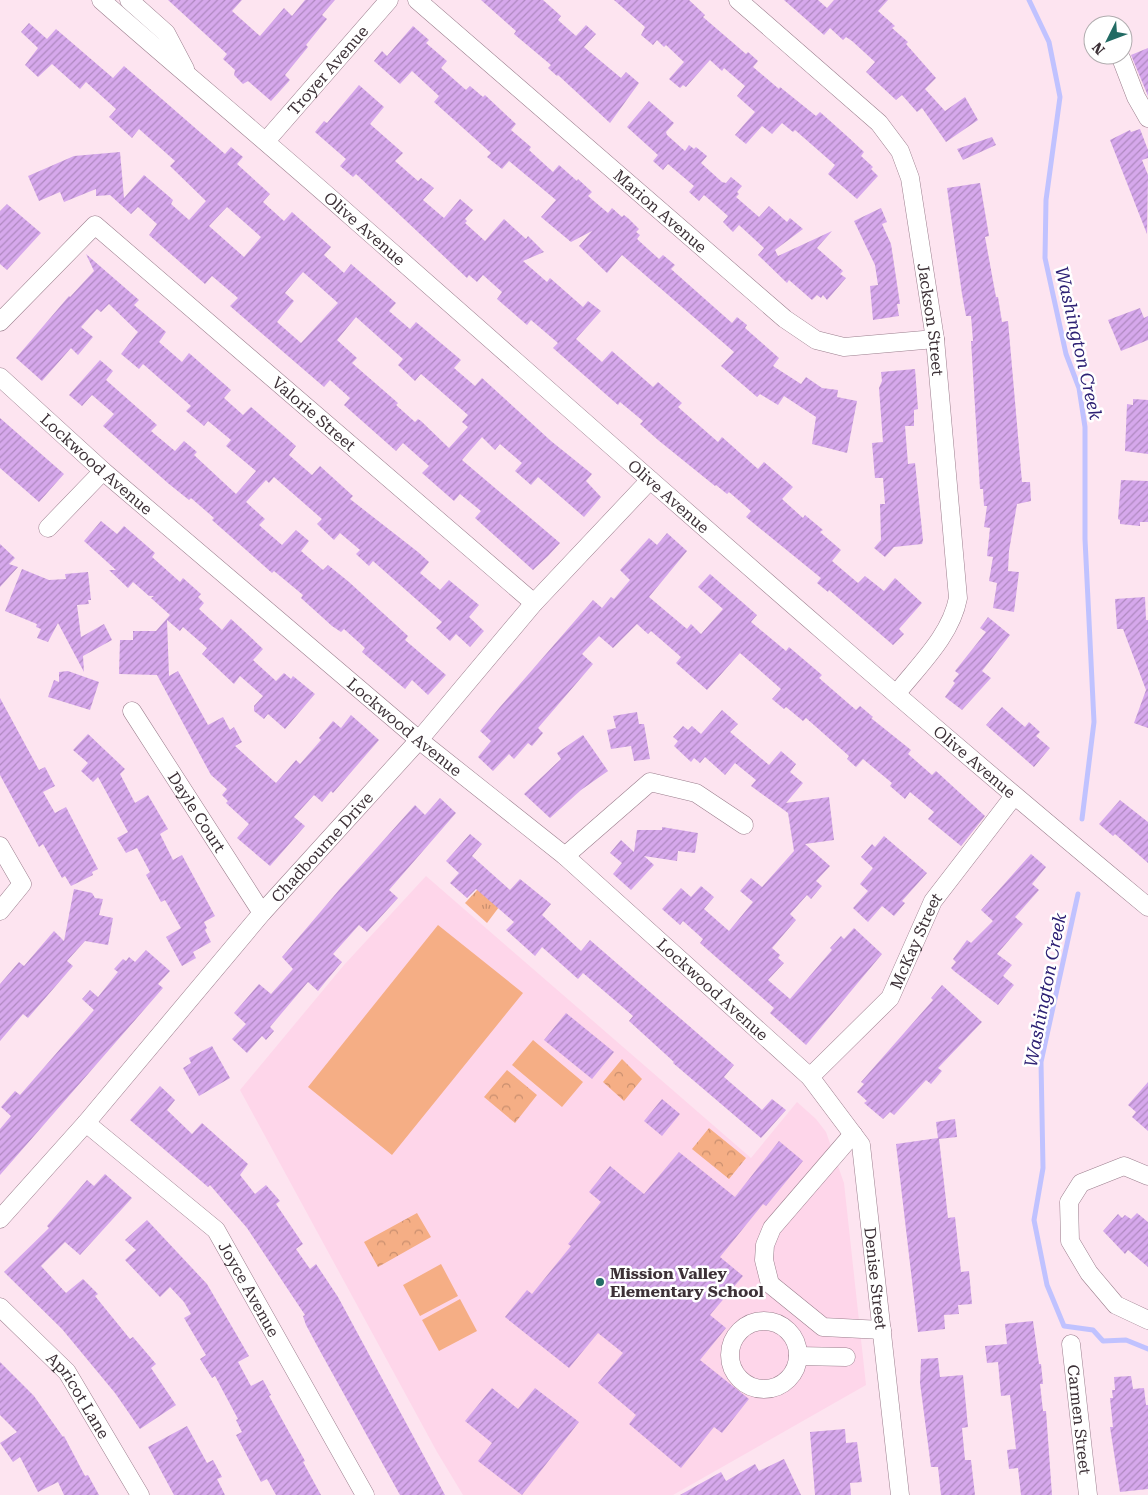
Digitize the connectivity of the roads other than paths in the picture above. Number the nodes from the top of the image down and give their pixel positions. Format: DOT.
graph roads {
  1 [pos="102,0"];
  2 [pos="129,0"];
  3 [pos="389,0"];
  4 [pos="417,0"];
  5 [pos="738,0"];
  6 [pos="1124,65"];
  7 [pos="192,80"];
  8 [pos="1148,118"];
  9 [pos="266,141"];
  10 [pos="0,322"];
  11 [pos="935,339"];
  12 [pos="0,378"];
  13 [pos="103,471"];
  14 [pos="650,480"];
  15 [pos="48,528"];
  16 [pos="534,603"];
  17 [pos="897,693"];
  18 [pos="132,711"];
  19 [pos="419,740"];
  20 [pos="1014,796"];
  21 [pos="744,825"];
  22 [pos="0,846"];
  23 [pos="565,856"];
  24 [pos="1148,907"];
  25 [pos="0,911"];
  26 [pos="262,913"];
  27 [pos="810,1077"];
  28 [pos="86,1123"];
  29 [pos="853,1134"];
  30 [pos="1148,1176"];
  31 [pos="0,1219"];
  32 [pos="0,1307"];
  33 [pos="1148,1320"];
  34 [pos="882,1330"];
  35 [pos="1071,1344"];
  36 [pos="798,1356"];
  37 [pos="846,1357"];
  38 [pos="140,1495"];
  39 [pos="366,1495"];
  40 [pos="900,1495"];
  41 [pos="1088,1495"];
  1 -- 7 [label="street, Olive Avenue"];
  2 -- 7 [label="street, Olive Avenue"];
  3 -- 9 [label="street, Troyer Avenue"];
  4 -- 11 [label="street, Marion Avenue"];
  5 -- 11 [label="street, Jackson Street"];
  6 -- 8 [label="street"];
  7 -- 9 [label="street, Olive Avenue"];
  9 -- 14 [label="street, Olive Avenue"];
  10 -- 16 [label="street, Valorie Street"];
  11 -- 17 [label="street, Jackson Street"];
  12 -- 13 [label="street, Lockwood Avenue"];
  13 -- 15 [label="street"];
  13 -- 19 [label="street, Lockwood Avenue"];
  14 -- 16 [label="street, Chadbourne Drive"];
  14 -- 17 [label="street, Olive Avenue"];
  16 -- 19 [label="street, Chadbourne Drive"];
  17 -- 20 [label="street, Olive Avenue"];
  18 -- 26 [label="street, Dayle Court"];
  19 -- 23 [label="street, Lockwood Avenue"];
  19 -- 26 [label="street, Chadbourne Drive"];
  20 -- 24 [label="street, Olive Avenue"];
  20 -- 27 [label="street, McKay Street"];
  21 -- 23 [label="street"];
  22 -- 25 [label="street"];
  23 -- 27 [label="street, Lockwood Avenue"];
  26 -- 28 [label="street, Chadbourne Drive"];
  27 -- 29 [label="street, Denise Street"];
  28 -- 31 [label="street, Chadbourne Drive"];
  28 -- 39 [label="street, Joyce Avenue"];
  29 -- 34 [label="street, Denise Street"];
  29 -- 34 [label="street"];
  30 -- 33 [label="street"];
  32 -- 38 [label="street, Apricot Lane"];
  34 -- 40 [label="street, Denise Street"];
  35 -- 41 [label="street, Carmen Street"];
  36 -- 37 [label="street"];
}
